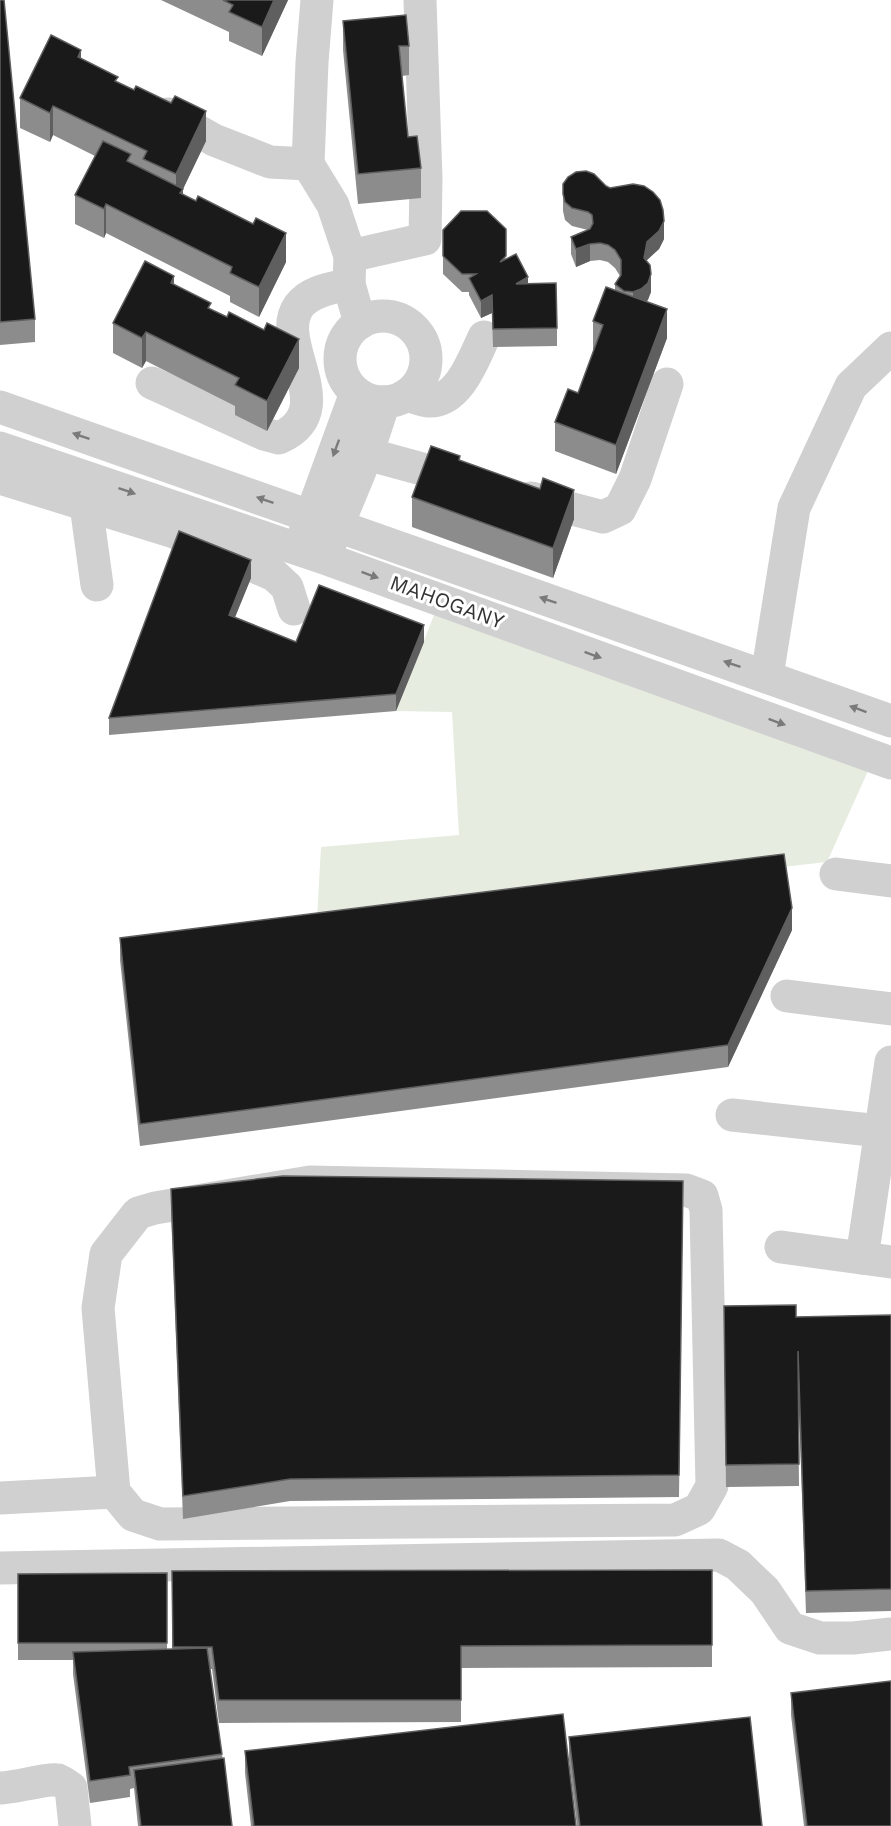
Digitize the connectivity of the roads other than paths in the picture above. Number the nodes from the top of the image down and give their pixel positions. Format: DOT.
graph roads {
  1 [pos="317,0"];
  2 [pos="420,0"];
  3 [pos="138,100"];
  4 [pos="308,164"];
  5 [pos="349,270"];
  6 [pos="360,323"];
  7 [pos="484,337"];
  8 [pos="890,353"];
  9 [pos="152,383"];
  10 [pos="667,384"];
  11 [pos="382,397"];
  12 [pos="1,411"];
  13 [pos="0,447"];
  14 [pos="367,454"];
  15 [pos="0,478"];
  16 [pos="86,505"];
  17 [pos="324,521"];
  18 [pos="311,554"];
  19 [pos="97,585"];
  20 [pos="294,609"];
  21 [pos="767,676"];
  22 [pos="827,698"];
  23 [pos="891,721"];
  24 [pos="813,735"];
  25 [pos="891,763"];
  26 [pos="836,874"];
  27 [pos="891,881"];
  28 [pos="787,996"];
  29 [pos="891,1009"];
  30 [pos="891,1062"];
  31 [pos="732,1115"];
  32 [pos="880,1131"];
  33 [pos="782,1247"];
  34 [pos="877,1260"];
  35 [pos="114,1492"];
  36 [pos="0,1498"];
  37 [pos="0,1568"];
  38 [pos="891,1634"];
  39 [pos="0,1788"];
  40 [pos="75,1826"];
  1 -- 4 [label="street"];
  2 -- 5 [label="street"];
  3 -- 4 [label="street"];
  4 -- 5 [label="street"];
  5 -- 6 [label="street"];
  5 -- 9 [label="street"];
  6 -- 11 [label="street"];
  6 -- 11 [label="street"];
  7 -- 11 [label="street"];
  8 -- 21 [label="street"];
  10 -- 14 [label="street"];
  11 -- 14 [label="street"];
  11 -- 17 [label="street, one-way"];
  17 -- 12 [label="street, MAHOGANY, one-way"];
  13 -- 18 [label="street, MAHOGANY, one-way"];
  14 -- 17 [label="street"];
  15 -- 16 [label="street"];
  16 -- 19 [label="street"];
  16 -- 20 [label="street"];
  17 -- 18 [label="street"];
  21 -- 17 [label="street, MAHOGANY, one-way"];
  18 -- 24 [label="street, MAHOGANY, one-way"];
  21 -- 22 [label="street, MAHOGANY"];
  23 -- 22 [label="street, MAHOGANY, one-way"];
  22 -- 24 [label="street"];
  24 -- 25 [label="street, MAHOGANY"];
  26 -- 27 [label="street"];
  28 -- 29 [label="street"];
  30 -- 32 [label="street"];
  31 -- 32 [label="street"];
  32 -- 34 [label="street"];
  33 -- 34 [label="street"];
  35 -- 35 [label="street"];
  35 -- 36 [label="street"];
  37 -- 38 [label="street"];
  39 -- 40 [label="street"];
}
